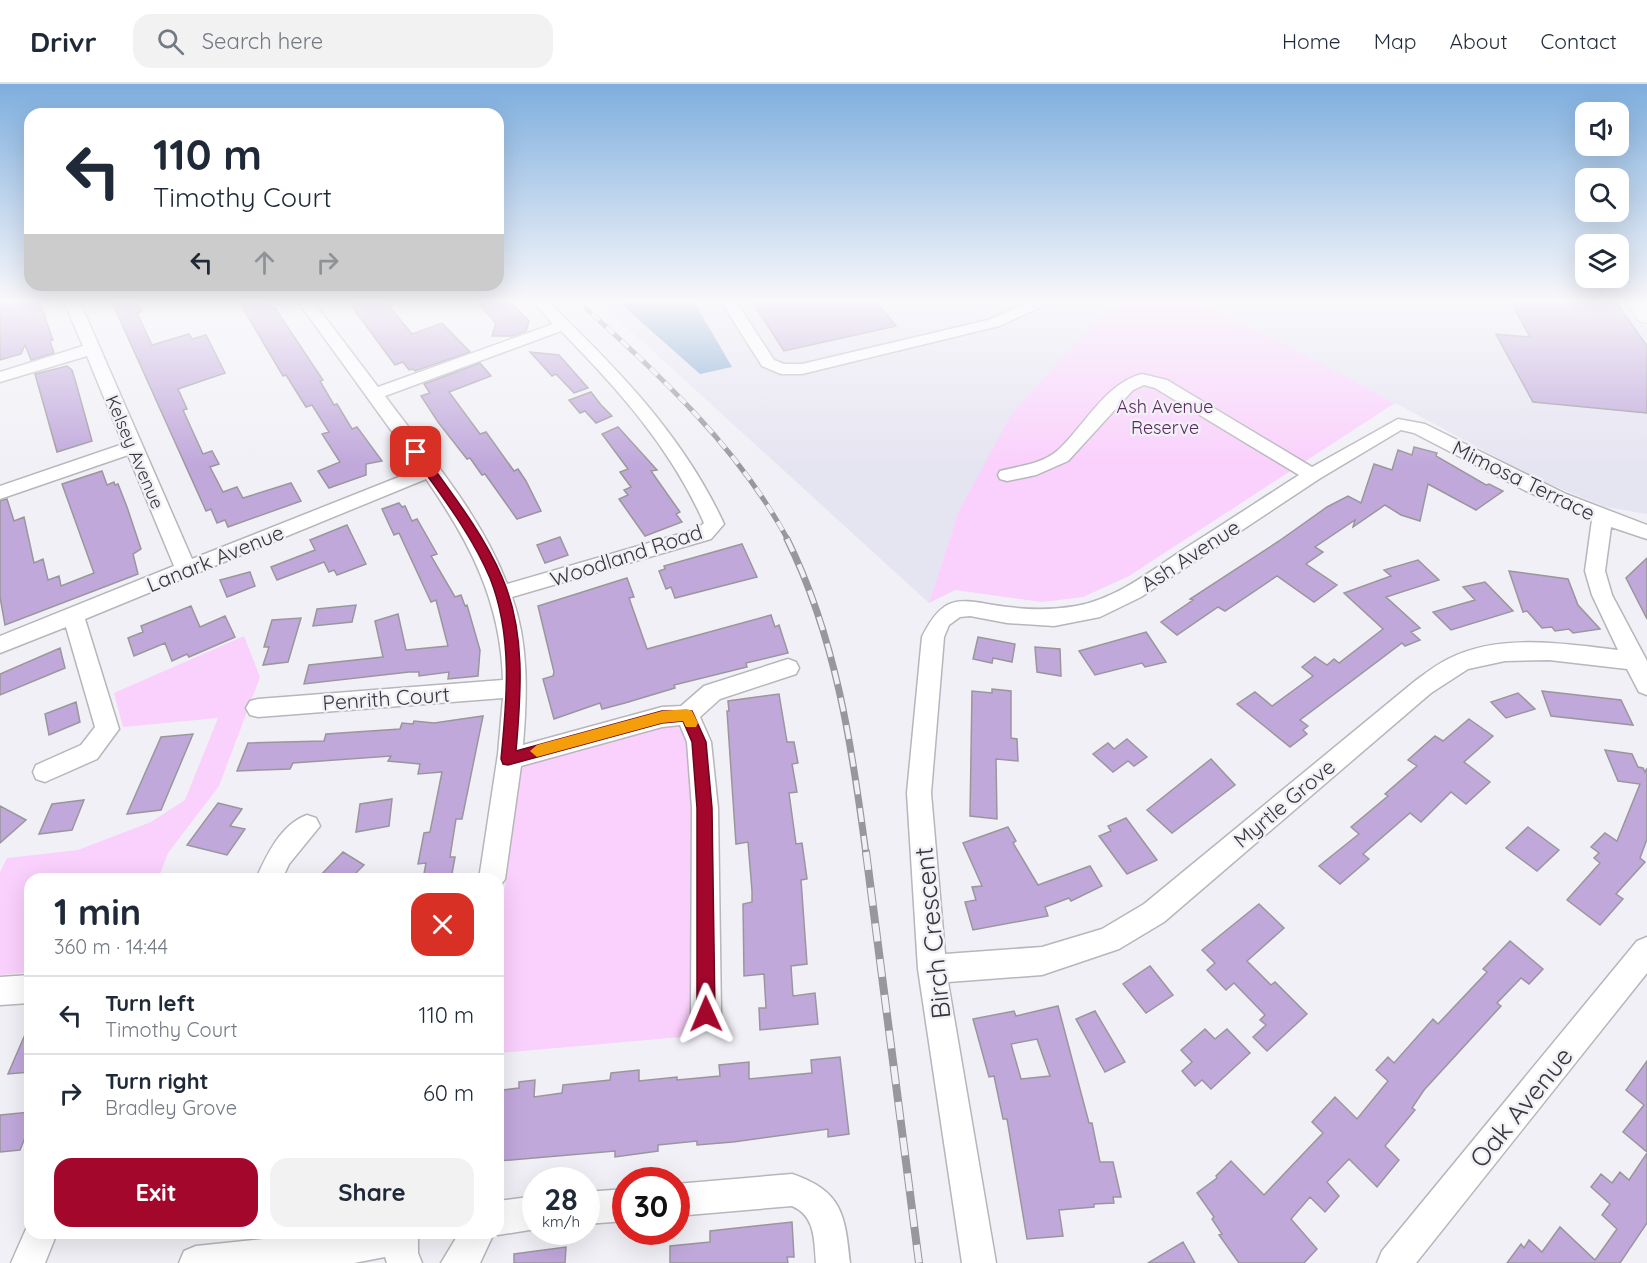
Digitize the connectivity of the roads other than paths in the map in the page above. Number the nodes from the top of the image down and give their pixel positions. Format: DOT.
graph roads {
  1 [pos="71,355"];
  2 [pos="94,355"];
  3 [pos="346,355"];
  4 [pos="482,355"];
  5 [pos="594,355"];
  6 [pos="763,355"];
  7 [pos="860,355"];
  8 [pos="0,377"];
  9 [pos="375,394"];
  10 [pos="1404,423"];
  11 [pos="132,447"];
  12 [pos="430,471"];
  13 [pos="1007,475"];
  14 [pos="1312,476"];
  15 [pos="0,493"];
  16 [pos="1602,518"];
  17 [pos="1647,532"];
  18 [pos="186,570"];
  19 [pos="501,593"];
  20 [pos="955,610"];
  21 [pos="73,615"];
  22 [pos="0,645"];
  23 [pos="1636,661"];
  24 [pos="788,668"];
  25 [pos="1647,686"];
  26 [pos="514,688"];
  27 [pos="258,708"];
  28 [pos="687,715"];
  29 [pos="508,759"];
  30 [pos="45,772"];
  31 [pos="307,826"];
  32 [pos="272,873"];
  33 [pos="493,873"];
  34 [pos="1647,951"];
  35 [pos="932,969"];
  36 [pos="24,989"];
  37 [pos="0,991"];
  38 [pos="706,1014"];
  39 [pos="690,1199"];
  40 [pos="522,1214"];
  41 [pos="504,1217"];
  42 [pos="38,1239"];
  43 [pos="474,1239"];
  44 [pos="402,1245"];
  45 [pos="28,1263"];
  46 [pos="196,1263"];
  47 [pos="458,1263"];
  48 [pos="833,1263"];
  49 [pos="979,1263"];
  50 [pos="1394,1263"];
  1 -- 8 [label="street"];
  2 -- 11 [label="street, Kelsey Avenue"];
  3 -- 9 [label="street"];
  4 -- 9 [label="street"];
  5 -- 19 [label="street, Woodland Road"];
  6 -- 7 [label="street"];
  9 -- 12 [label="street"];
  10 -- 14 [label="street, Ash Avenue"];
  10 -- 16 [label="street, Mimosa Terrace"];
  11 -- 15 [label="street"];
  11 -- 18 [label="street, Kelsey Avenue"];
  12 -- 18 [label="street, Lanark Avenue"];
  12 -- 19 [label="street"];
  13 -- 14 [label="street"];
  14 -- 20 [label="street, Ash Avenue"];
  16 -- 17 [label="street, Mimosa Terrace"];
  16 -- 23 [label="street"];
  18 -- 21 [label="street, Lanark Avenue"];
  19 -- 26 [label="street"];
  20 -- 35 [label="street, Birch Crescent"];
  21 -- 22 [label="street, Lanark Avenue"];
  21 -- 30 [label="street"];
  23 -- 25 [label="street"];
  23 -- 35 [label="street, Myrtle Grove"];
  24 -- 28 [label="street"];
  26 -- 27 [label="street, Penrith Court"];
  26 -- 29 [label="street"];
  28 -- 29 [label="street"];
  28 -- 38 [label="street"];
  29 -- 33 [label="street"];
  31 -- 32 [label="street"];
  34 -- 50 [label="street, Oak Avenue"];
  35 -- 49 [label="street, Birch Crescent"];
  36 -- 37 [label="street"];
  39 -- 48 [label="street"];
  40 -- 41 [label="street"];
  42 -- 45 [label="street"];
  43 -- 47 [label="street"];
  44 -- 46 [label="street"];
}
